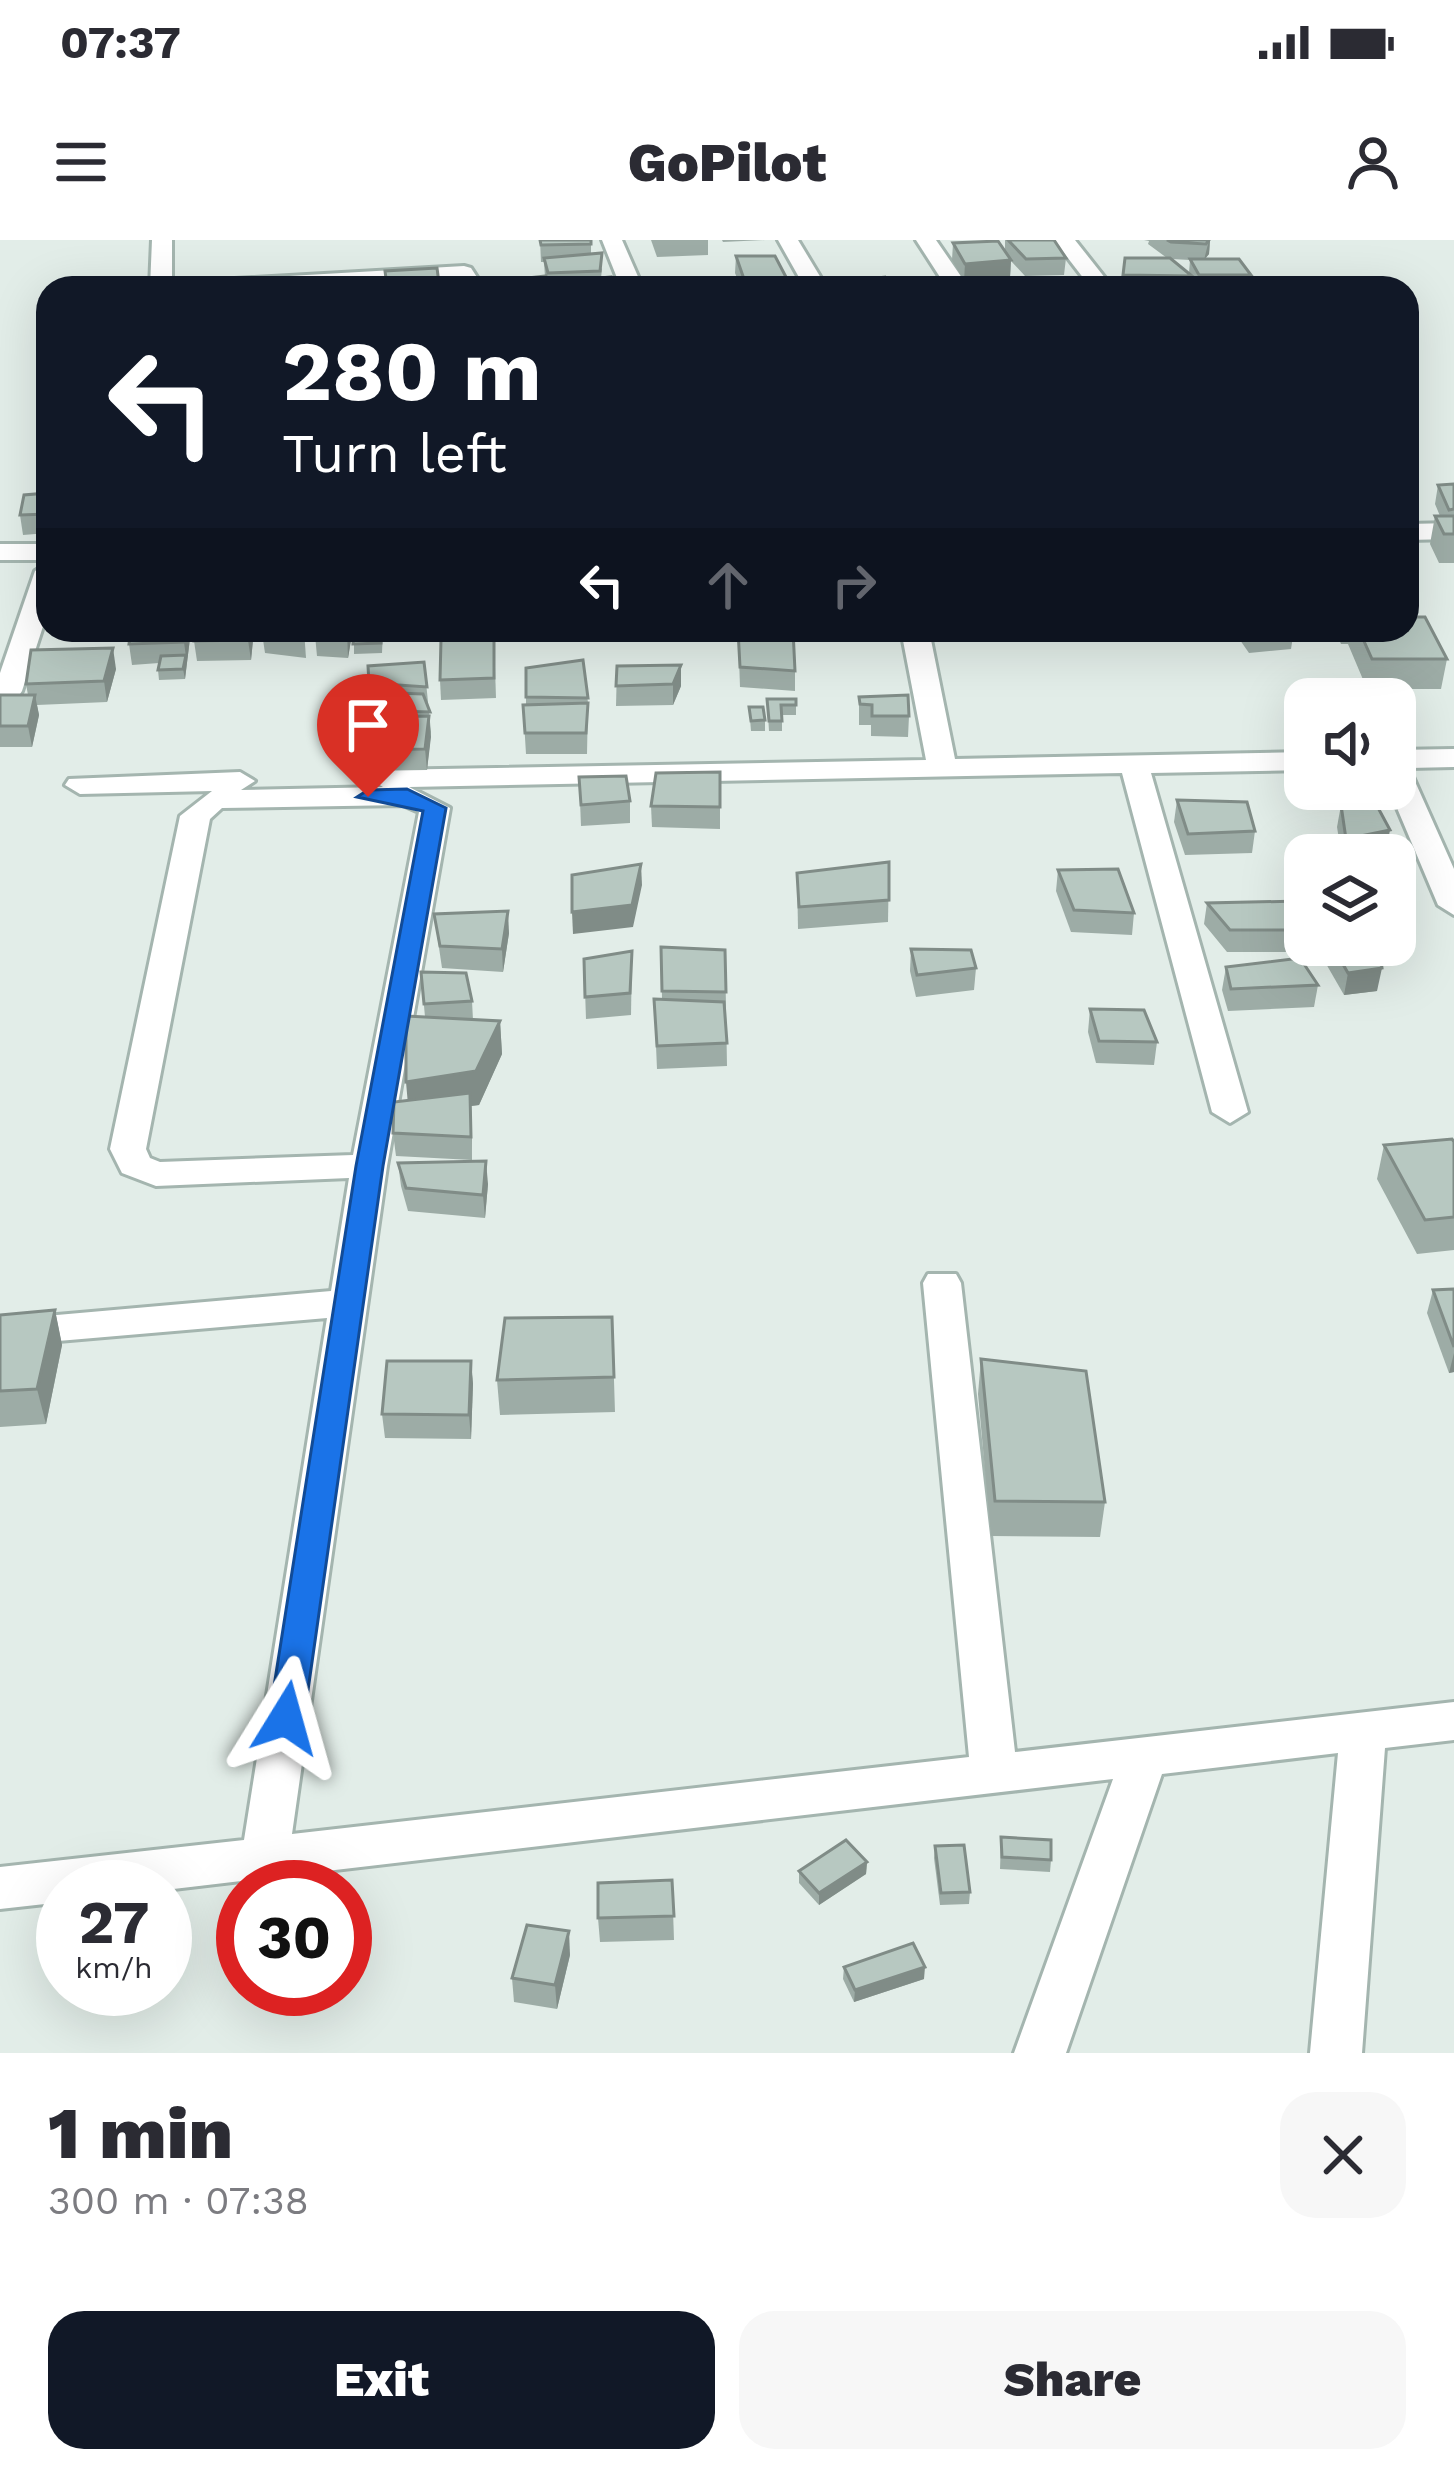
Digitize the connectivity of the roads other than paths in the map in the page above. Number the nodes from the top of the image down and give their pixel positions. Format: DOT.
graph roads {
  1 [pos="161,240"];
  2 [pos="611,240"];
  3 [pos="788,240"];
  4 [pos="926,240"];
  5 [pos="1064,240"];
  6 [pos="161,276"];
  7 [pos="394,276"];
  8 [pos="466,276"];
  9 [pos="627,276"];
  10 [pos="808,276"];
  11 [pos="950,276"];
  12 [pos="1092,276"];
  13 [pos="1454,531"];
  14 [pos="1419,532"];
  15 [pos="36,552"];
  16 [pos="0,553"];
  17 [pos="36,607"];
  18 [pos="916,642"];
  19 [pos="8,691"];
  20 [pos="1454,758"];
  21 [pos="1284,760"];
  22 [pos="1416,762"];
  23 [pos="1134,764"];
  24 [pos="942,767"];
  25 [pos="80,785"];
  26 [pos="1414,810"];
  27 [pos="1454,905"];
  28 [pos="1230,1112"];
  29 [pos="369,1166"];
  30 [pos="942,1283"];
  31 [pos="349,1304"];
  32 [pos="0,1333"];
  33 [pos="1454,1720"];
  34 [pos="1363,1732"];
  35 [pos="1144,1758"];
  36 [pos="994,1775"];
  37 [pos="265,1857"];
  38 [pos="0,1888"];
  39 [pos="1040,2053"];
  40 [pos="1336,2053"];
  1 -- 6 [label="street"];
  2 -- 9 [label="street"];
  3 -- 10 [label="street"];
  4 -- 11 [label="street"];
  5 -- 12 [label="street"];
  7 -- 8 [label="street"];
  13 -- 14 [label="street"];
  15 -- 16 [label="street"];
  17 -- 19 [label="street"];
  18 -- 24 [label="street"];
  20 -- 22 [label="street"];
  21 -- 23 [label="street"];
  23 -- 24 [label="street"];
  23 -- 28 [label="street"];
  24 -- 25 [label="street"];
  26 -- 27 [label="street"];
  29 -- 29 [label="street"];
  29 -- 31 [label="street"];
  30 -- 36 [label="street"];
  31 -- 32 [label="street"];
  31 -- 37 [label="street"];
  33 -- 34 [label="street"];
  34 -- 35 [label="street"];
  34 -- 40 [label="street"];
  35 -- 36 [label="street"];
  35 -- 39 [label="street"];
  36 -- 37 [label="street"];
  37 -- 38 [label="street"];
}
